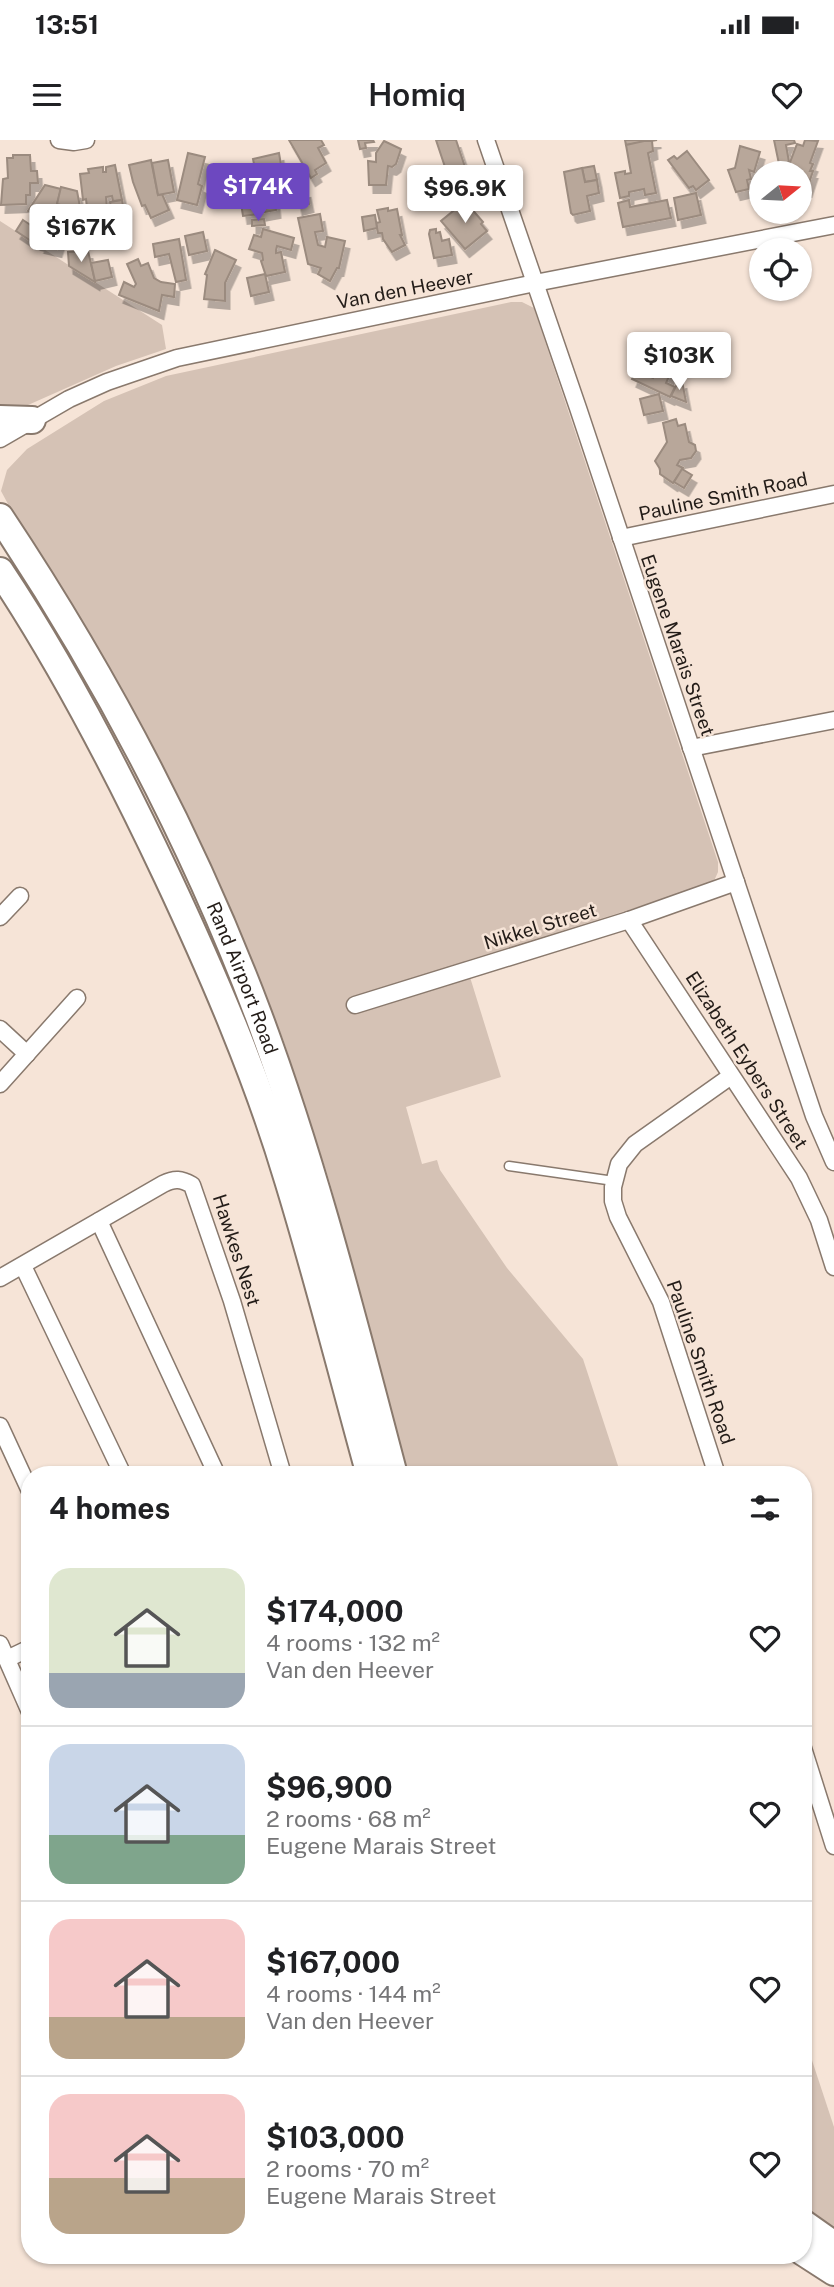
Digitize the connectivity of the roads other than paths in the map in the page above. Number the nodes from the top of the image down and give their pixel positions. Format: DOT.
graph roads {
  1 [pos="59,140"];
  2 [pos="86,140"];
  3 [pos="486,140"];
  4 [pos="834,225"];
  5 [pos="535,283"];
  6 [pos="0,419"];
  7 [pos="32,421"];
  8 [pos="0,439"];
  9 [pos="834,494"];
  10 [pos="0,517"];
  11 [pos="621,538"];
  12 [pos="0,571"];
  13 [pos="834,720"];
  14 [pos="691,748"];
  15 [pos="736,882"];
  16 [pos="20,896"];
  17 [pos="0,917"];
  18 [pos="629,920"];
  19 [pos="77,998"];
  20 [pos="355,1005"];
  21 [pos="0,1029"];
  22 [pos="27,1054"];
  23 [pos="732,1076"];
  24 [pos="0,1084"];
  25 [pos="834,1162"];
  26 [pos="509,1166"];
  27 [pos="614,1181"];
  28 [pos="99,1221"];
  29 [pos="23,1266"];
  30 [pos="834,1266"];
  31 [pos="0,1278"];
  32 [pos="0,1426"];
  33 [pos="119,1466"];
  34 [pos="214,1466"];
  35 [pos="280,1466"];
  36 [pos="368,1466"];
  37 [pos="392,1466"];
  38 [pos="714,1466"];
  39 [pos="21,1472"];
  40 [pos="0,1644"];
  41 [pos="21,1652"];
  42 [pos="7,1659"];
  43 [pos="21,1691"];
  44 [pos="812,1776"];
  45 [pos="834,1846"];
  46 [pos="812,2229"];
  47 [pos="834,2245"];
  48 [pos="812,2258"];
  49 [pos="834,2272"];
  1 -- 2 [label="street"];
  3 -- 5 [label="street, Eugene Marais Street"];
  4 -- 5 [label="street, Van den Heever"];
  5 -- 7 [label="street, Van den Heever"];
  5 -- 11 [label="street, Eugene Marais Street"];
  6 -- 7 [label="main road"];
  7 -- 8 [label="street, Van den Heever"];
  9 -- 11 [label="street, Pauline Smith Road"];
  10 -- 37 [label="main road, Rand Airport Road"];
  11 -- 14 [label="street, Eugene Marais Street"];
  12 -- 36 [label="main road, Rand Airport Road"];
  13 -- 14 [label="street"];
  14 -- 15 [label="street, Eugene Marais Street"];
  15 -- 18 [label="street, Nikkel Street"];
  15 -- 25 [label="street, Eugene Marais Street"];
  16 -- 17 [label="street"];
  18 -- 20 [label="street, Nikkel Street"];
  18 -- 23 [label="street, Elizabeth Eybers Street"];
  19 -- 22 [label="street"];
  21 -- 22 [label="street"];
  22 -- 24 [label="street"];
  23 -- 27 [label="street"];
  23 -- 30 [label="street, Elizabeth Eybers Street"];
  26 -- 27 [label="lane"];
  27 -- 38 [label="street, Pauline Smith Road"];
  28 -- 29 [label="street, Hawkes Nest"];
  28 -- 34 [label="street"];
  28 -- 35 [label="street, Hawkes Nest"];
  29 -- 31 [label="street, Hawkes Nest"];
  29 -- 33 [label="street"];
  32 -- 39 [label="street"];
  40 -- 42 [label="street"];
  41 -- 42 [label="street"];
  42 -- 43 [label="street"];
  44 -- 45 [label="street"];
  46 -- 47 [label="main road"];
  48 -- 49 [label="main road"];
}
